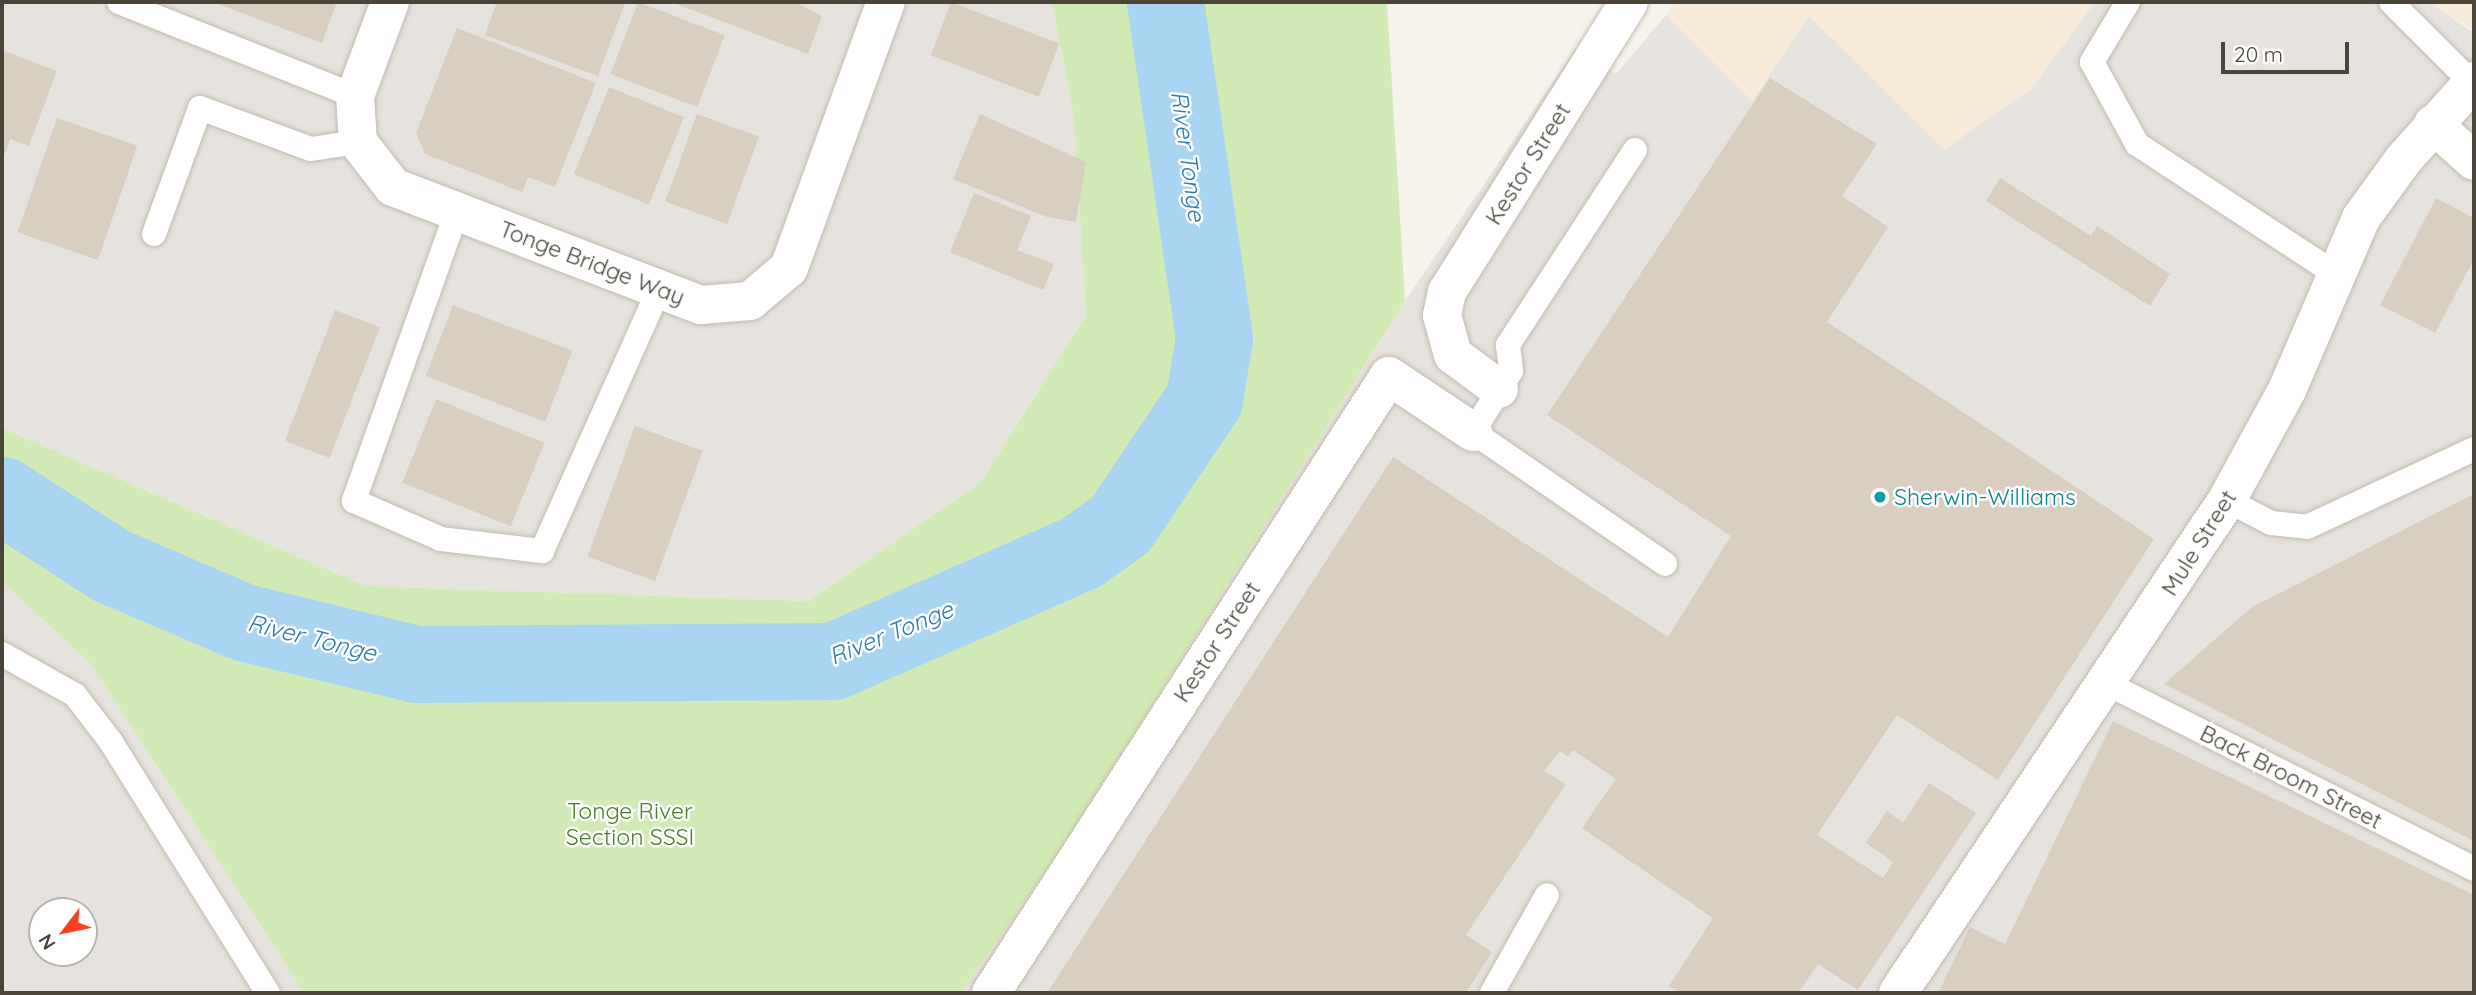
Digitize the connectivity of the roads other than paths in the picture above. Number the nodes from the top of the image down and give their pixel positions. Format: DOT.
graph roads {
  1 [pos="119,2"];
  2 [pos="390,2"];
  3 [pos="886,2"];
  4 [pos="1629,2"];
  5 [pos="2128,2"];
  6 [pos="2391,2"];
  7 [pos="2473,82"];
  8 [pos="355,96"];
  9 [pos="2432,124"];
  10 [pos="358,142"];
  11 [pos="1635,150"];
  12 [pos="2474,160"];
  13 [pos="457,211"];
  14 [pos="154,234"];
  15 [pos="2336,274"];
  16 [pos="659,289"];
  17 [pos="1499,389"];
  18 [pos="1473,432"];
  19 [pos="2474,449"];
  20 [pos="2227,500"];
  21 [pos="1665,564"];
  22 [pos="2,654"];
  23 [pos="2108,684"];
  24 [pos="2474,870"];
  25 [pos="1547,895"];
  26 [pos="268,993"];
  27 [pos="991,993"];
  28 [pos="1492,993"];
  29 [pos="1898,993"];
  1 -- 8 [label="lane"];
  2 -- 8 [label="street"];
  3 -- 16 [label="street, Tonge Bridge Way"];
  4 -- 17 [label="street, Kestor Street"];
  5 -- 15 [label="lane"];
  6 -- 7 [label="lane"];
  7 -- 9 [label="street, Mule Street"];
  8 -- 10 [label="street"];
  9 -- 12 [label="street"];
  9 -- 15 [label="street, Mule Street"];
  10 -- 13 [label="street, Tonge Bridge Way"];
  10 -- 14 [label="lane"];
  11 -- 17 [label="lane"];
  13 -- 16 [label="street, Tonge Bridge Way"];
  13 -- 16 [label="lane"];
  15 -- 20 [label="street, Mule Street"];
  17 -- 18 [label="lane"];
  18 -- 21 [label="lane"];
  18 -- 27 [label="street, Kestor Street"];
  19 -- 20 [label="lane"];
  20 -- 23 [label="street, Mule Street"];
  22 -- 26 [label="lane"];
  23 -- 24 [label="lane, Back Broom Street"];
  23 -- 29 [label="street, Mule Street"];
  25 -- 28 [label="lane"];
}
